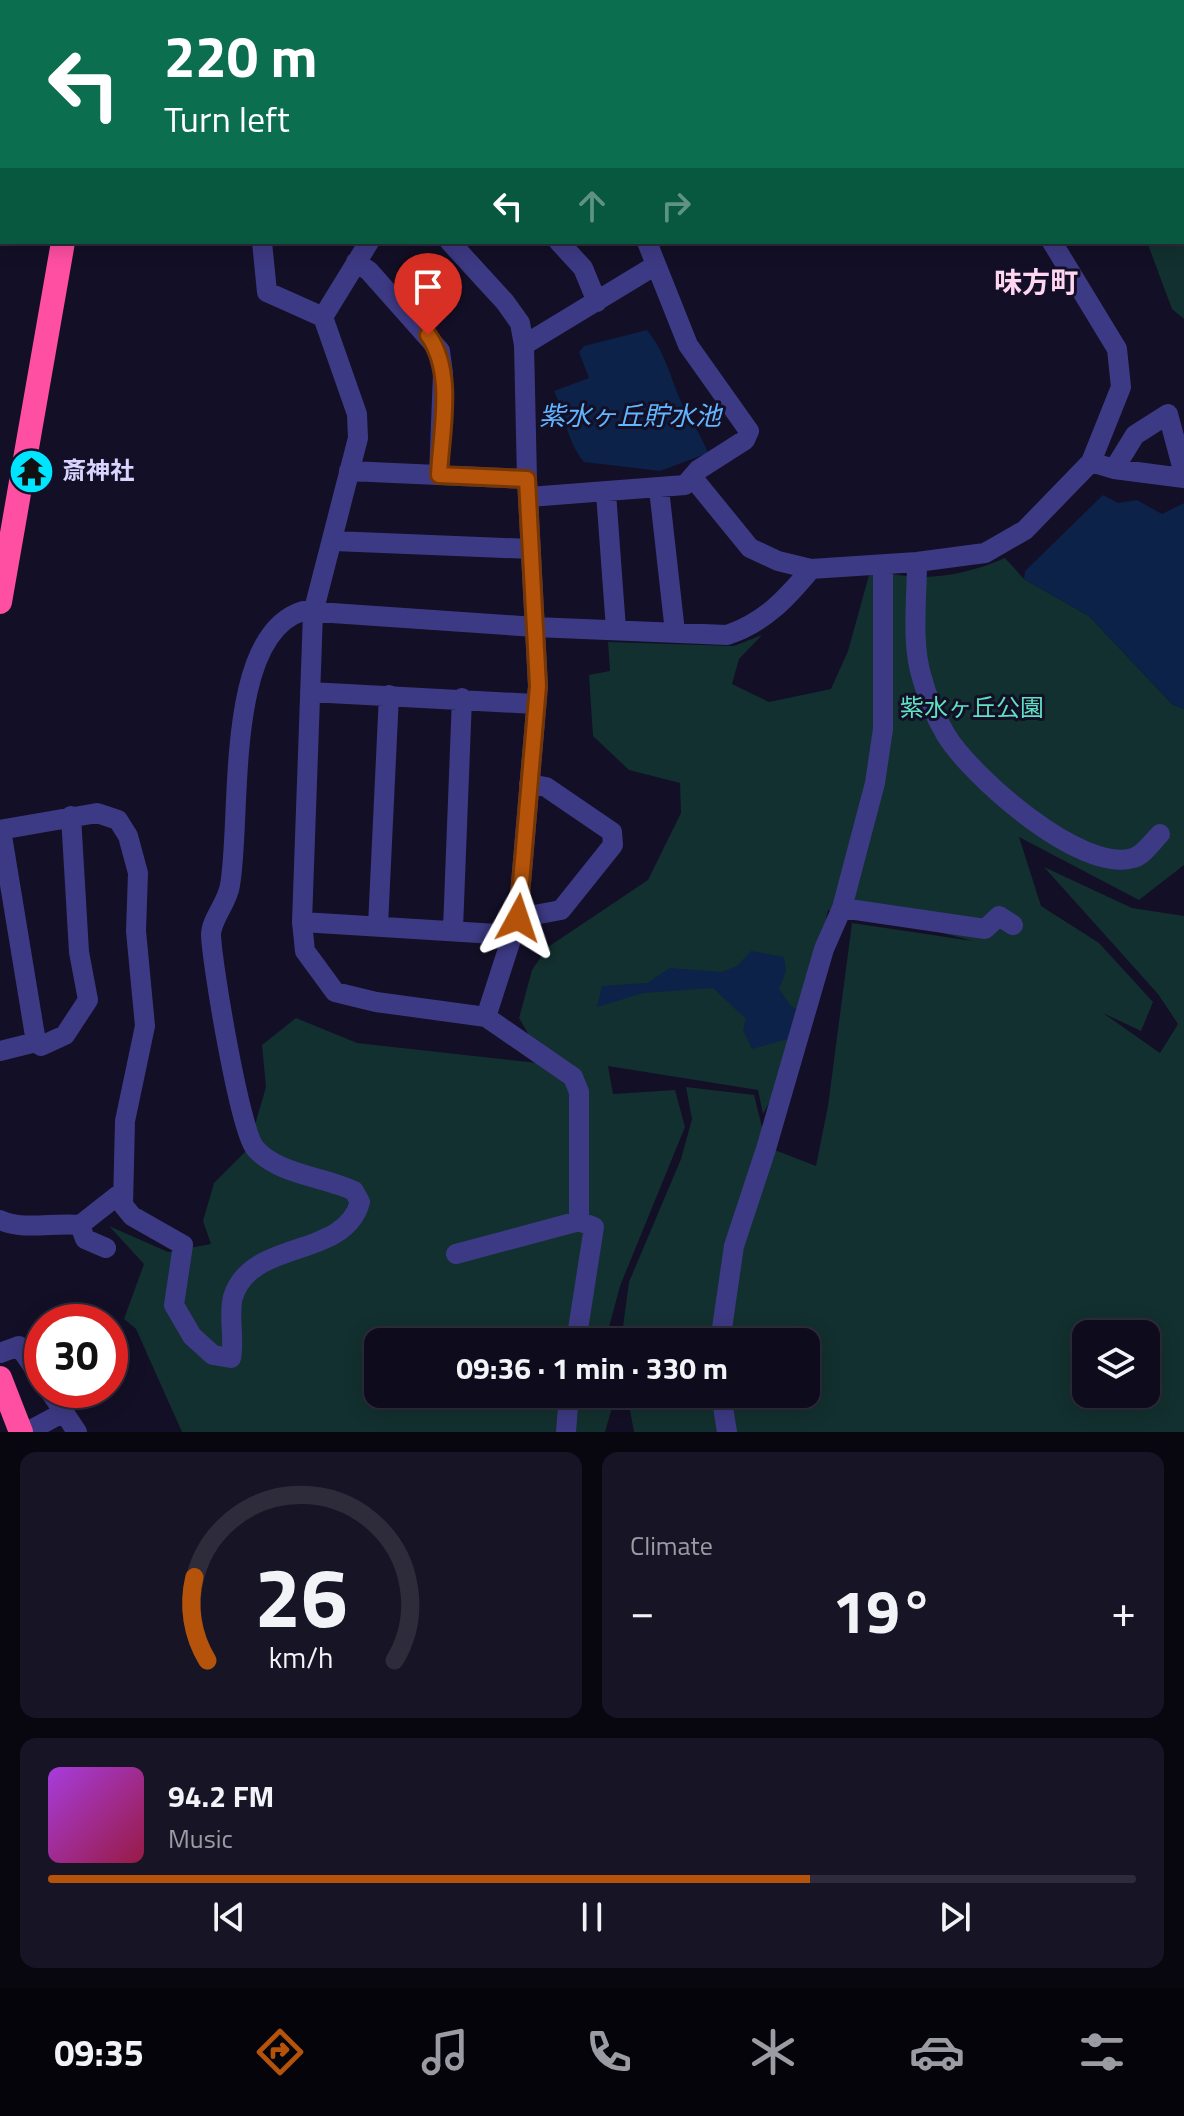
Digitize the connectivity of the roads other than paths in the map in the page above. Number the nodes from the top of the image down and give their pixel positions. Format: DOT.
graph roads {
  1 [pos="63,244"];
  2 [pos="262,244"];
  3 [pos="368,244"];
  4 [pos="561,244"];
  5 [pos="648,244"];
  6 [pos="1053,244"];
  7 [pos="459,245"];
  8 [pos="356,262"];
  9 [pos="656,265"];
  10 [pos="597,302"];
  11 [pos="323,317"];
  12 [pos="524,345"];
  13 [pos="1091,462"];
  14 [pos="1114,469"];
  15 [pos="349,471"];
  16 [pos="439,475"];
  17 [pos="1184,476"];
  18 [pos="693,478"];
  19 [pos="528,488"];
  20 [pos="659,489"];
  21 [pos="606,493"];
  22 [pos="334,541"];
  23 [pos="531,549"];
  24 [pos="917,562"];
  25 [pos="883,565"];
  26 [pos="811,569"];
  27 [pos="0,602"];
  28 [pos="313,613"];
  29 [pos="535,627"];
  30 [pos="616,629"];
  31 [pos="675,632"];
  32 [pos="310,692"];
  33 [pos="389,695"];
  34 [pos="462,698"];
  35 [pos="534,704"];
  36 [pos="529,784"];
  37 [pos="71,816"];
  38 [pos="0,830"];
  39 [pos="1160,834"];
  40 [pos="842,908"];
  41 [pos="302,922"];
  42 [pos="1013,925"];
  43 [pos="378,926"];
  44 [pos="515,926"];
  45 [pos="453,929"];
  46 [pos="486,1017"];
  47 [pos="36,1042"];
  48 [pos="0,1051"];
  49 [pos="122,1192"];
  50 [pos="0,1220"];
  51 [pos="579,1221"];
  52 [pos="80,1225"];
  53 [pos="106,1248"];
  54 [pos="456,1254"];
  55 [pos="578,1328"];
  56 [pos="722,1328"];
  57 [pos="0,1353"];
  58 [pos="24,1353"];
  59 [pos="0,1378"];
  60 [pos="61,1408"];
  61 [pos="568,1408"];
  62 [pos="723,1408"];
  63 [pos="64,1412"];
  64 [pos="21,1432"];
  65 [pos="27,1432"];
  66 [pos="77,1432"];
  67 [pos="566,1432"];
  68 [pos="727,1432"];
  1 -- 27 [label="highway"];
  2 -- 11 [label="street"];
  3 -- 8 [label="street"];
  4 -- 10 [label="street"];
  5 -- 9 [label="street"];
  6 -- 13 [label="street"];
  7 -- 12 [label="street"];
  8 -- 11 [label="street"];
  8 -- 16 [label="street"];
  9 -- 10 [label="street"];
  9 -- 18 [label="street"];
  10 -- 12 [label="street"];
  11 -- 15 [label="street"];
  12 -- 19 [label="street"];
  13 -- 14 [label="street"];
  13 -- 24 [label="street"];
  14 -- 17 [label="street"];
  14 -- 17 [label="street"];
  15 -- 16 [label="street"];
  15 -- 22 [label="street"];
  16 -- 19 [label="street"];
  18 -- 20 [label="street"];
  18 -- 26 [label="street"];
  19 -- 21 [label="street"];
  19 -- 23 [label="street"];
  20 -- 21 [label="street"];
  20 -- 31 [label="street"];
  21 -- 30 [label="street"];
  22 -- 23 [label="street"];
  22 -- 28 [label="street"];
  23 -- 29 [label="street"];
  24 -- 25 [label="street"];
  24 -- 39 [label="street"];
  25 -- 26 [label="street"];
  25 -- 40 [label="street"];
  26 -- 31 [label="street"];
  28 -- 29 [label="street"];
  28 -- 32 [label="street"];
  28 -- 49 [label="street"];
  29 -- 30 [label="street"];
  29 -- 35 [label="street"];
  30 -- 31 [label="street"];
  32 -- 33 [label="street"];
  32 -- 41 [label="street"];
  33 -- 34 [label="street"];
  33 -- 43 [label="street"];
  34 -- 35 [label="street"];
  34 -- 45 [label="street"];
  35 -- 36 [label="street"];
  36 -- 44 [label="street"];
  36 -- 44 [label="street"];
  37 -- 38 [label="street"];
  37 -- 47 [label="street"];
  37 -- 49 [label="street"];
  38 -- 47 [label="street"];
  40 -- 42 [label="street"];
  40 -- 56 [label="street"];
  41 -- 43 [label="street"];
  41 -- 46 [label="street"];
  43 -- 45 [label="street"];
  44 -- 45 [label="street"];
  44 -- 46 [label="street"];
  46 -- 51 [label="street"];
  47 -- 48 [label="street"];
  49 -- 52 [label="street"];
  50 -- 52 [label="street"];
  51 -- 54 [label="street"];
  51 -- 55 [label="street"];
  52 -- 53 [label="street"];
  57 -- 58 [label="street"];
  59 -- 64 [label="highway"];
  60 -- 63 [label="street"];
  61 -- 67 [label="street"];
  62 -- 68 [label="street"];
  63 -- 65 [label="street"];
  63 -- 66 [label="street"];
}
